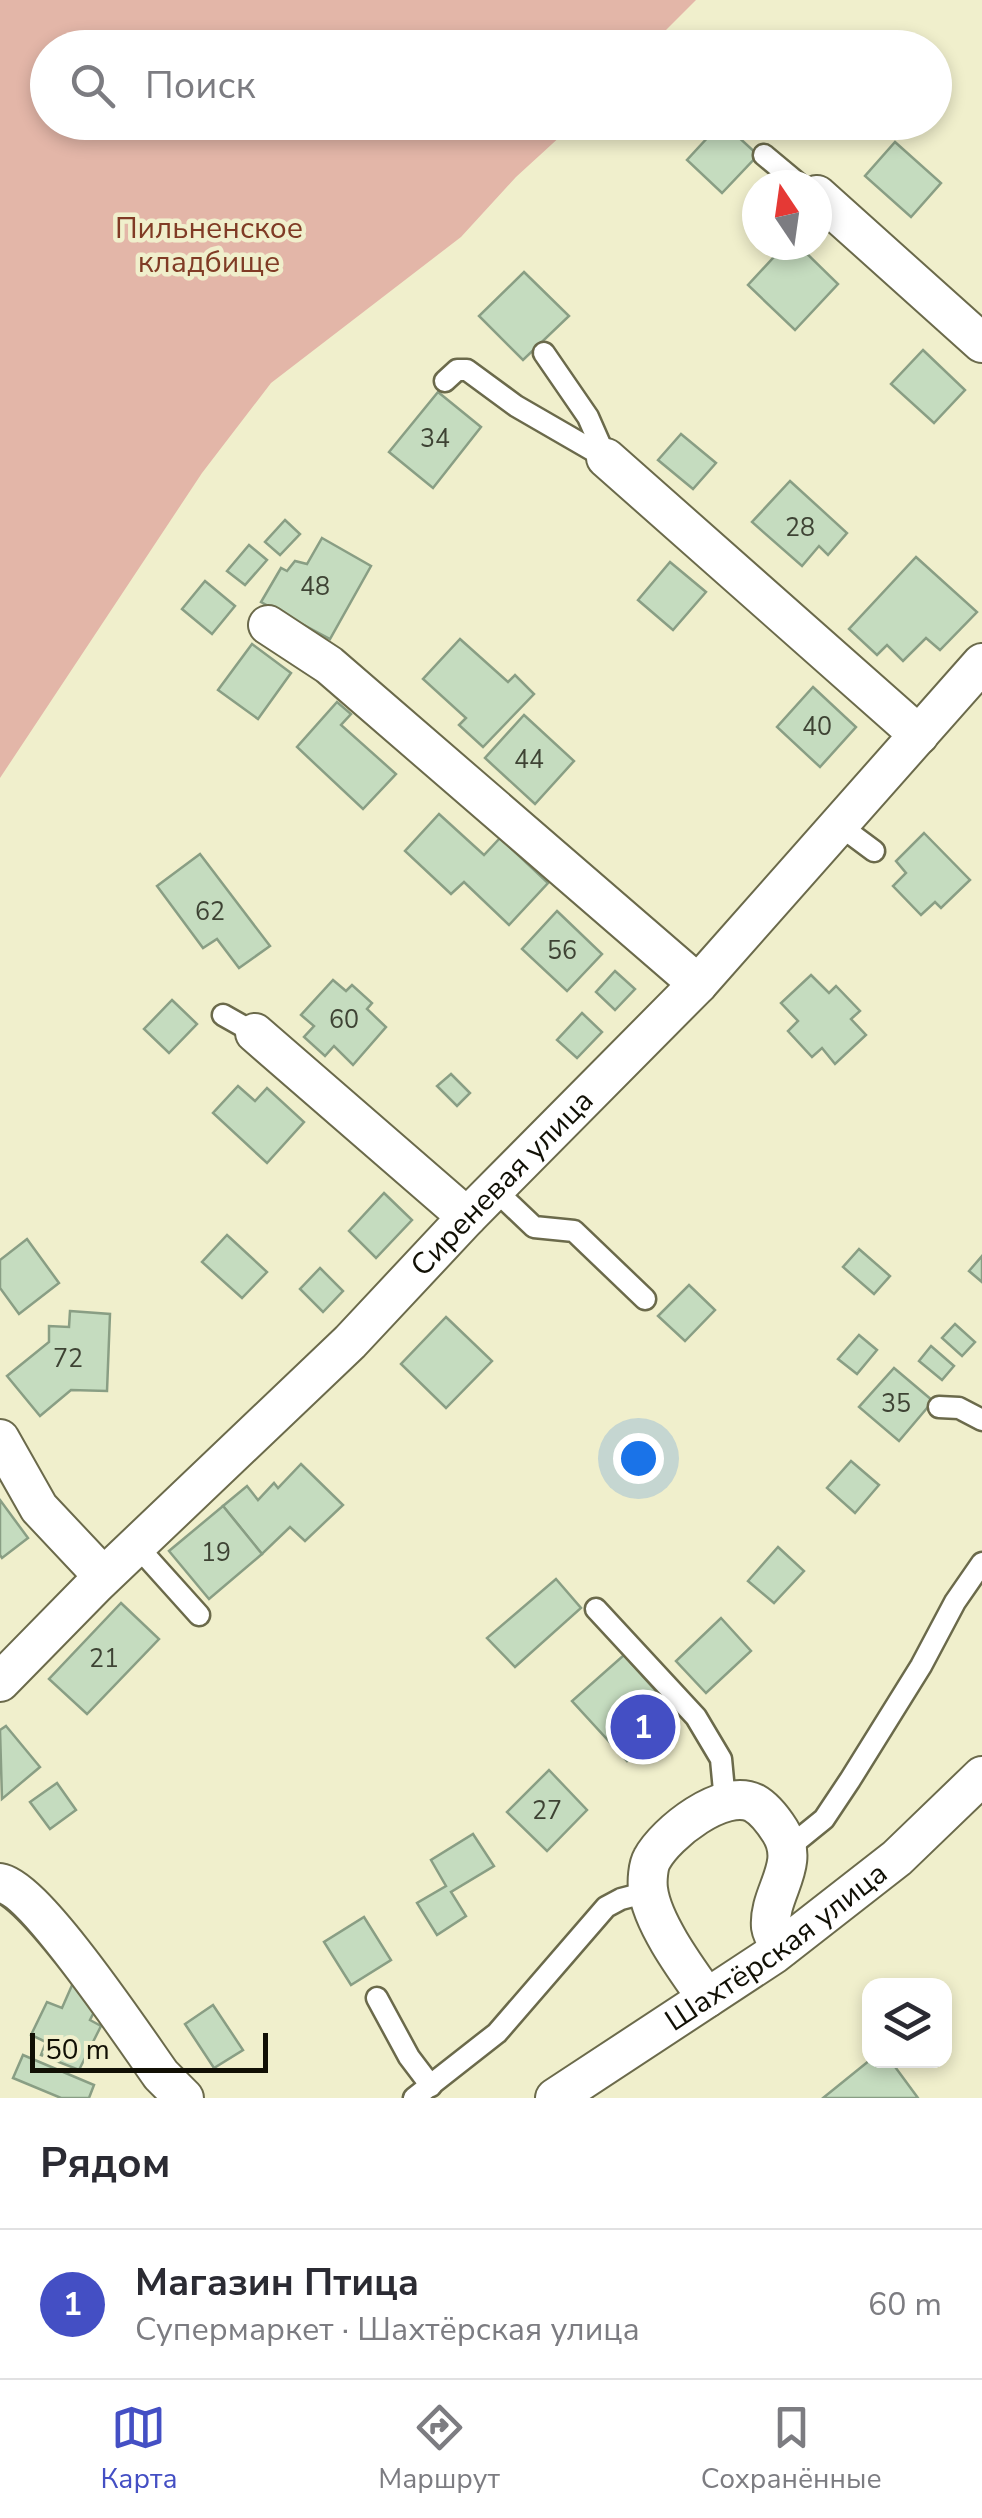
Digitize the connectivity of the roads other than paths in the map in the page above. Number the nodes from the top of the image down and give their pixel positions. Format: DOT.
graph roads {
  1 [pos="764,155"];
  2 [pos="782,170"];
  3 [pos="832,209"];
  4 [pos="982,342"];
  5 [pos="544,353"];
  6 [pos="445,381"];
  7 [pos="606,458"];
  8 [pos="268,625"];
  9 [pos="982,663"];
  10 [pos="918,735"];
  11 [pos="839,826"];
  12 [pos="874,851"];
  13 [pos="698,984"];
  14 [pos="241,1019"];
  15 [pos="494,1189"];
  16 [pos="467,1217"];
  17 [pos="645,1299"];
  18 [pos="939,1407"];
  19 [pos="982,1420"];
  20 [pos="0,1439"];
  21 [pos="136,1545"];
  22 [pos="982,1563"];
  23 [pos="103,1576"];
  24 [pos="596,1609"];
  25 [pos="199,1615"];
  26 [pos="0,1682"];
  27 [pos="982,1776"];
  28 [pos="725,1801"];
  29 [pos="787,1849"];
  30 [pos="0,1883"];
  31 [pos="648,1892"];
  32 [pos="780,1948"];
  33 [pos="377,1998"];
  34 [pos="706,1998"];
  35 [pos="423,2092"];
  36 [pos="184,2098"];
  37 [pos="555,2098"];
  1 -- 2 [label="lane"];
  3 -- 4 [label="street"];
  5 -- 7 [label="lane"];
  6 -- 7 [label="lane"];
  7 -- 10 [label="street"];
  8 -- 13 [label="street"];
  9 -- 10 [label="street, Сиреневая улица"];
  10 -- 11 [label="street, Сиреневая улица"];
  11 -- 12 [label="lane"];
  11 -- 13 [label="street, Сиреневая улица"];
  13 -- 15 [label="street, Сиреневая улица"];
  14 -- 16 [label="street"];
  15 -- 16 [label="street, Сиреневая улица"];
  15 -- 17 [label="lane"];
  16 -- 21 [label="street, Сиреневая улица"];
  18 -- 19 [label="lane"];
  20 -- 23 [label="street"];
  21 -- 23 [label="street, Сиреневая улица"];
  21 -- 25 [label="lane"];
  22 -- 29 [label="lane"];
  23 -- 26 [label="street, Сиреневая улица"];
  24 -- 28 [label="lane"];
  27 -- 32 [label="street, Шахтёрская улица"];
  28 -- 29 [label="street"];
  28 -- 31 [label="street"];
  29 -- 32 [label="street"];
  30 -- 36 [label="street"];
  31 -- 34 [label="street"];
  31 -- 35 [label="lane"];
  32 -- 34 [label="street, Шахтёрская улица"];
  33 -- 35 [label="lane"];
  34 -- 37 [label="street, Шахтёрская улица"];
}
